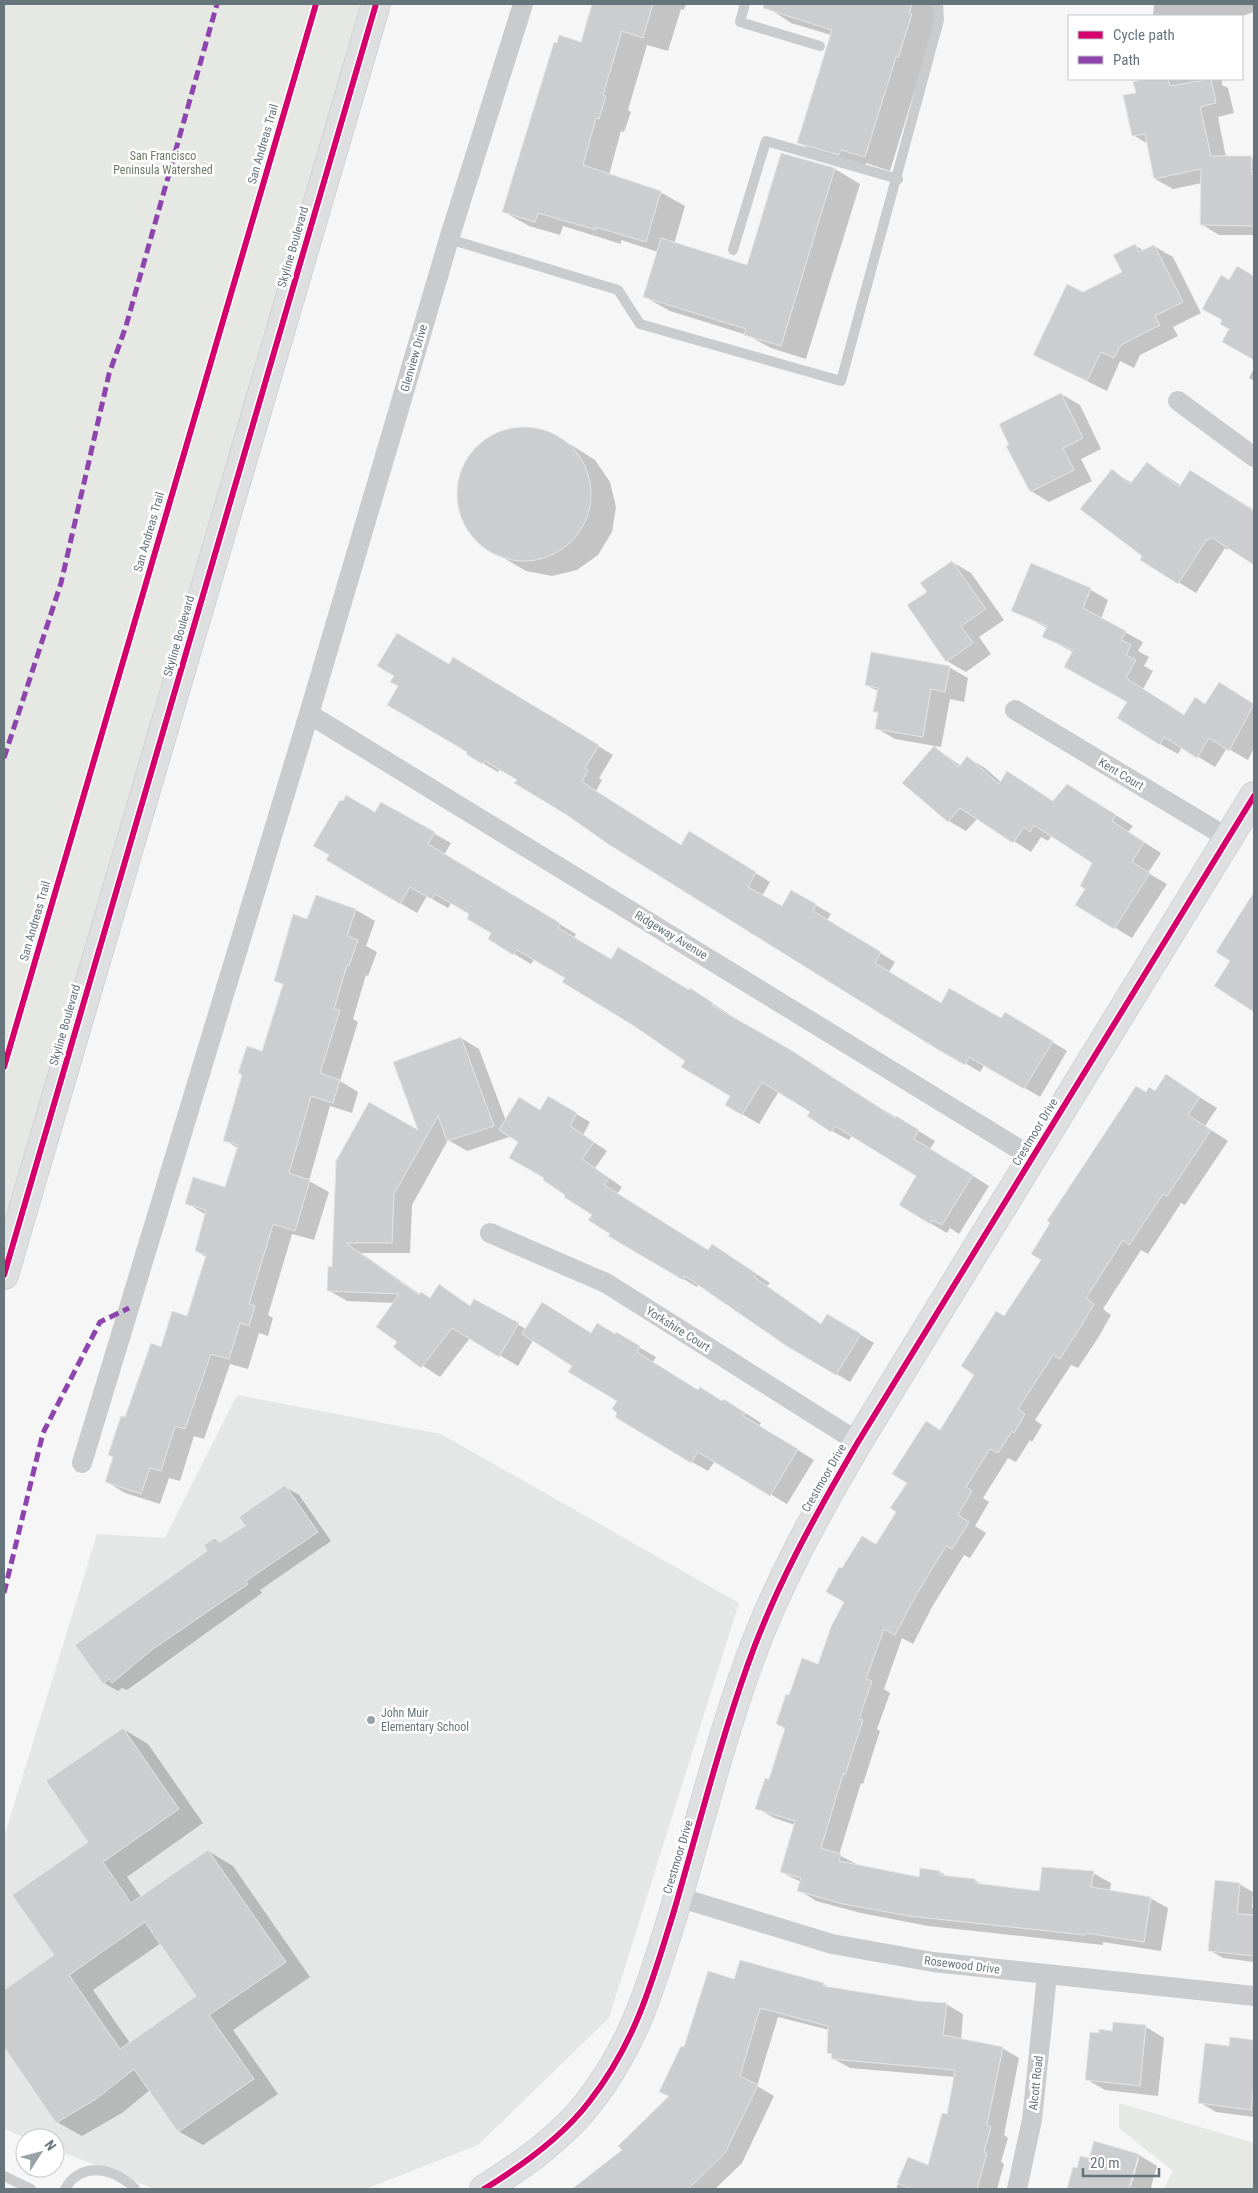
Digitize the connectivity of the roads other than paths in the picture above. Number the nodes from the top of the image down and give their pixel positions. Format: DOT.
graph roads {
  1 [pos="376,4"];
  2 [pos="524,4"];
  3 [pos="745,4"];
  4 [pos="938,4"];
  5 [pos="820,46"];
  6 [pos="898,179"];
  7 [pos="449,239"];
  8 [pos="733,250"];
  9 [pos="1178,401"];
  10 [pos="1254,457"];
  11 [pos="1015,710"];
  12 [pos="309,714"];
  13 [pos="1254,796"];
  14 [pos="1228,838"];
  15 [pos="1032,1157"];
  16 [pos="490,1232"];
  17 [pos="4,1274"];
  18 [pos="858,1442"];
  19 [pos="82,1463"];
  20 [pos="678,1897"];
  21 [pos="1047,1975"];
  22 [pos="1254,1996"];
  23 [pos="4,2176"];
  24 [pos="31,2189"];
  25 [pos="66,2189"];
  26 [pos="135,2189"];
  27 [pos="484,2189"];
  28 [pos="1017,2189"];
  1 -- 17 [label="street, Skyline Boulevard"];
  2 -- 7 [label="street, Glenview Drive"];
  3 -- 5 [label="lane"];
  4 -- 6 [label="lane"];
  6 -- 7 [label="lane"];
  6 -- 8 [label="lane"];
  7 -- 12 [label="street, Glenview Drive"];
  9 -- 10 [label="street"];
  11 -- 14 [label="street, Kent Court"];
  12 -- 15 [label="street, Ridgeway Avenue"];
  12 -- 19 [label="street"];
  13 -- 14 [label="street, Crestmoor Drive"];
  14 -- 15 [label="street, Crestmoor Drive"];
  15 -- 18 [label="street, Crestmoor Drive"];
  16 -- 18 [label="street, Yorkshire Court"];
  18 -- 20 [label="street, Crestmoor Drive"];
  20 -- 21 [label="street, Rosewood Drive"];
  20 -- 27 [label="street, Crestmoor Drive"];
  21 -- 22 [label="street, Rosewood Drive"];
  21 -- 28 [label="street, Alcott Road"];
  23 -- 24 [label="lane"];
  25 -- 26 [label="lane"];
}
